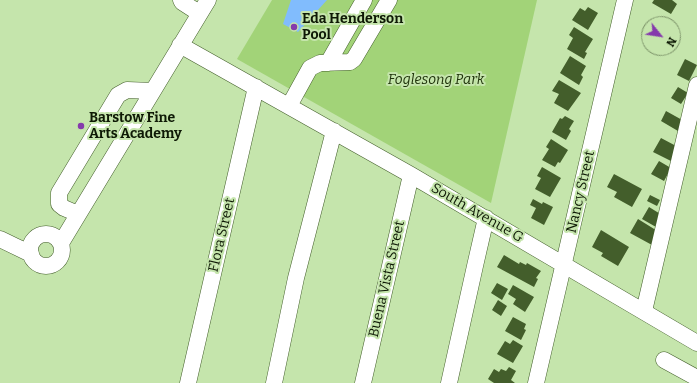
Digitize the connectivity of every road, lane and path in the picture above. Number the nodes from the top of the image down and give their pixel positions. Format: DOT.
graph roads {
  1 [pos="181,0"];
  2 [pos="364,0"];
  3 [pos="389,0"];
  4 [pos="625,0"];
  5 [pos="204,7"];
  6 [pos="180,45"];
  7 [pos="328,63"];
  8 [pos="697,85"];
  9 [pos="256,87"];
  10 [pos="153,91"];
  11 [pos="288,106"];
  12 [pos="334,131"];
  13 [pos="411,175"];
  14 [pos="78,214"];
  15 [pos="486,218"];
  16 [pos="0,239"];
  17 [pos="61,243"];
  18 [pos="31,254"];
  19 [pos="565,264"];
  20 [pos="644,311"];
  21 [pos="697,342"];
  22 [pos="664,360"];
  23 [pos="697,378"];
  24 [pos="188,383"];
  25 [pos="274,383"];
  26 [pos="363,383"];
  27 [pos="449,383"];
  28 [pos="536,383"];
  1 -- 5 [label="street"];
  2 -- 7 [label="street"];
  3 -- 7 [label="street"];
  4 -- 19 [label="street, Nancy Street"];
  5 -- 6 [label="street"];
  6 -- 9 [label="street, South Avenue G"];
  6 -- 10 [label="street"];
  7 -- 11 [label="street"];
  8 -- 20 [label="street"];
  9 -- 11 [label="street, South Avenue G"];
  9 -- 24 [label="street, Flora Street"];
  10 -- 14 [label="street"];
  10 -- 14 [label="street"];
  11 -- 12 [label="street, South Avenue G"];
  12 -- 13 [label="street, South Avenue G"];
  12 -- 25 [label="street"];
  13 -- 15 [label="street, South Avenue G"];
  13 -- 26 [label="street, Buena Vista Street"];
  14 -- 17 [label="street"];
  15 -- 19 [label="street, South Avenue G"];
  15 -- 27 [label="street"];
  16 -- 18 [label="street"];
  17 -- 18 [label="street"];
  17 -- 18 [label="street"];
  19 -- 20 [label="street, South Avenue G"];
  19 -- 28 [label="street, Nancy Street"];
  20 -- 21 [label="street, South Avenue G"];
  22 -- 23 [label="street"];
}
